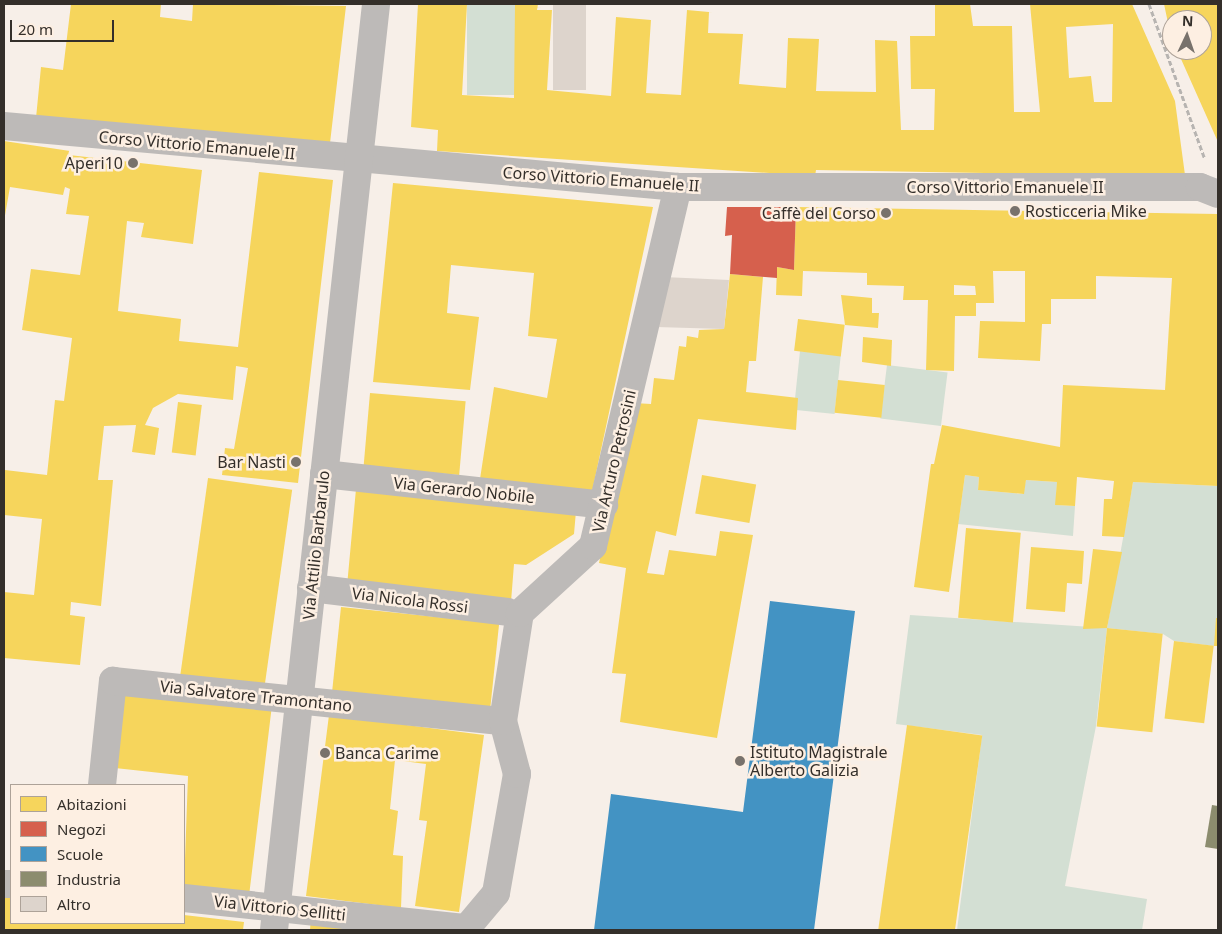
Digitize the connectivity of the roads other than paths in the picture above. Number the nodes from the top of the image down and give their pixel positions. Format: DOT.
graph roads {
  1 [pos="376,4"];
  2 [pos="4,126"];
  3 [pos="361,160"];
  4 [pos="678,187"];
  5 [pos="1209,191"];
  6 [pos="324,474"];
  7 [pos="604,505"];
  8 [pos="311,588"];
  9 [pos="508,612"];
  10 [pos="299,701"];
  11 [pos="503,721"];
  12 [pos="102,784"];
  13 [pos="185,898"];
  14 [pos="275,918"];
  15 [pos="465,929"];
  1 -- 3 [label="street, Via Attilio Barbarulo"];
  2 -- 3 [label="street, Corso Vittorio Emanuele II"];
  3 -- 4 [label="street, Corso Vittorio Emanuele II"];
  3 -- 6 [label="street, Via Attilio Barbarulo"];
  4 -- 5 [label="street, Corso Vittorio Emanuele II"];
  4 -- 7 [label="street, Via Arturo Petrosini"];
  6 -- 7 [label="street, Via Gerardo Nobile"];
  6 -- 8 [label="street, Via Attilio Barbarulo"];
  7 -- 11 [label="street, Via Arturo Petrosini"];
  8 -- 9 [label="street, Via Nicola Rossi"];
  8 -- 10 [label="street, Via Attilio Barbarulo"];
  10 -- 11 [label="street, Via Salvatore Tramontano"];
  10 -- 12 [label="street, Via Salvatore Tramontano"];
  10 -- 14 [label="street, Via Attilio Barbarulo"];
  11 -- 15 [label="street, Via Arturo Petrosini"];
  13 -- 14 [label="street, Via Vittorio Sellitti"];
  14 -- 15 [label="street, Via Vittorio Sellitti"];
}
